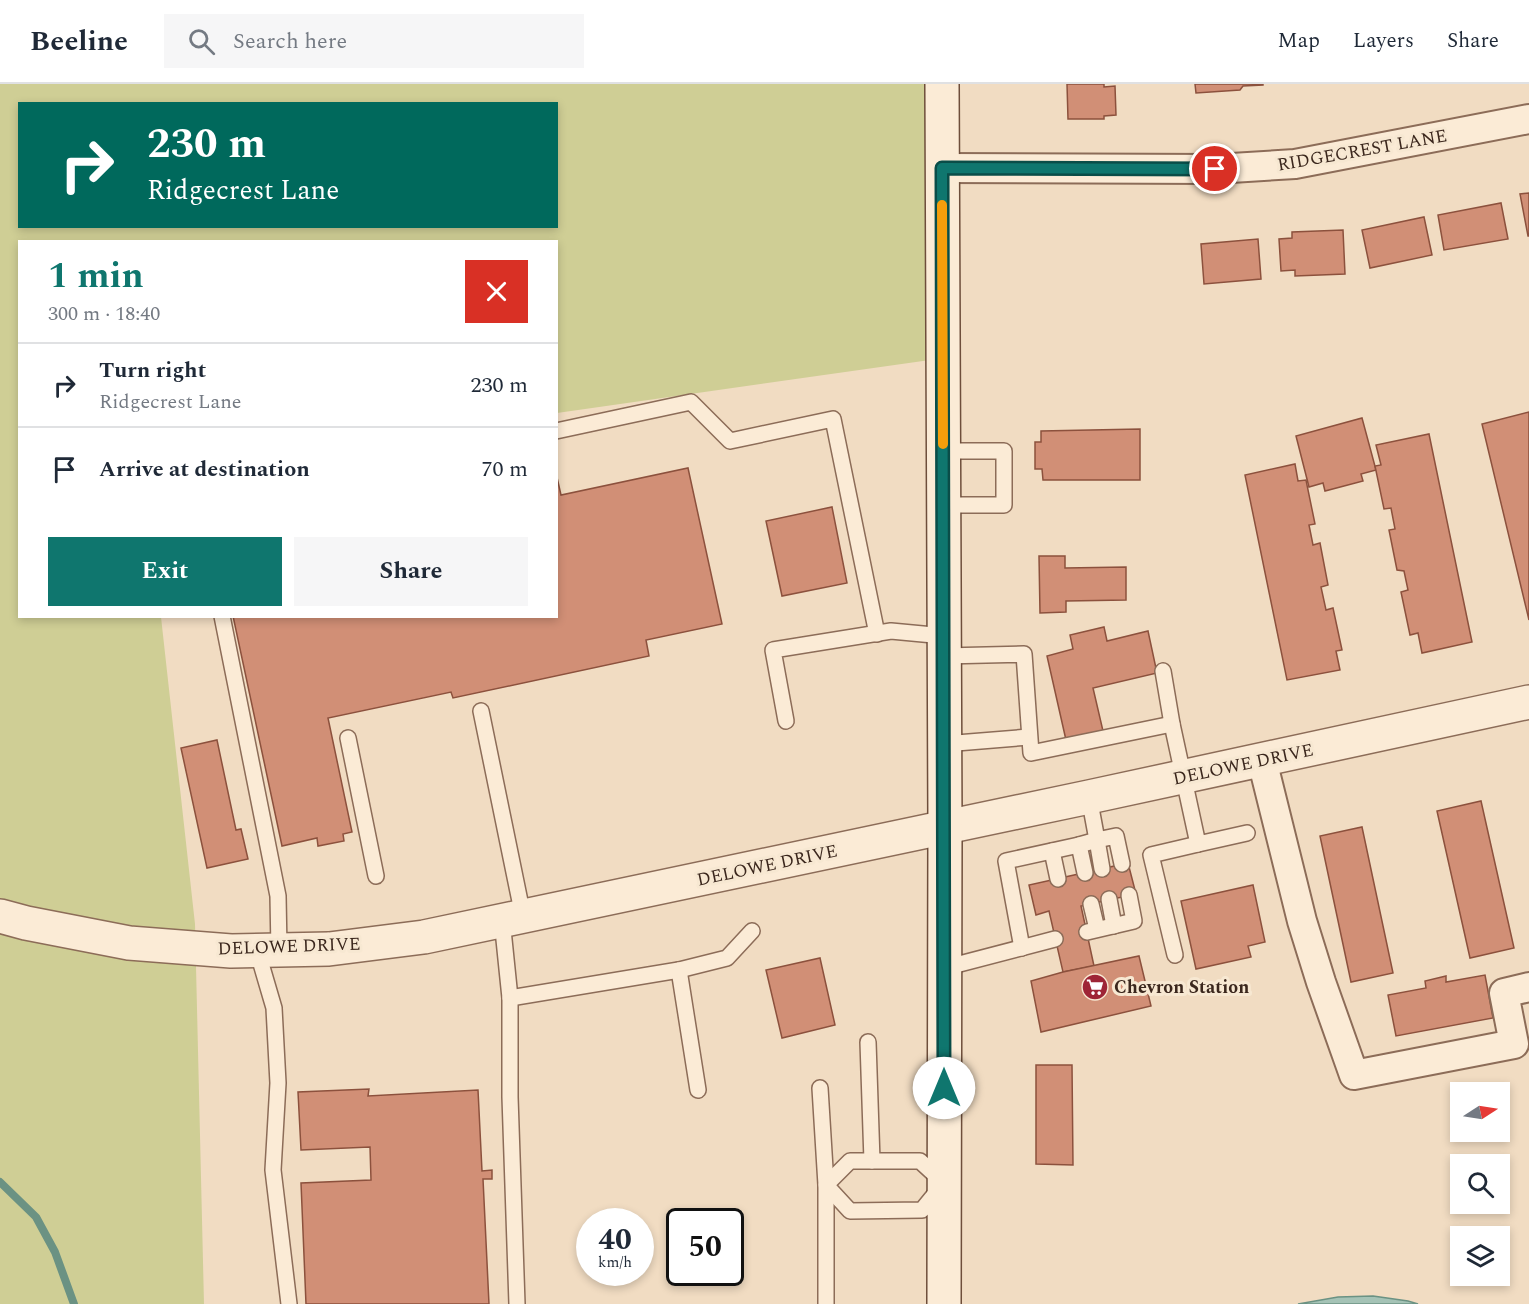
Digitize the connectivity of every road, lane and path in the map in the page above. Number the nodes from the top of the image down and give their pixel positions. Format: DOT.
graph roads {
  1 [pos="942,84"];
  2 [pos="1529,119"];
  3 [pos="942,168"];
  4 [pos="558,431"];
  5 [pos="943,451"];
  6 [pos="944,505"];
  7 [pos="222,618"];
  8 [pos="877,634"];
  9 [pos="944,646"];
  10 [pos="1163,671"];
  11 [pos="1529,702"];
  12 [pos="481,711"];
  13 [pos="786,721"];
  14 [pos="1172,723"];
  15 [pos="1029,737"];
  16 [pos="348,738"];
  17 [pos="944,744"];
  18 [pos="1262,759"];
  19 [pos="1183,777"];
  20 [pos="1089,797"];
  21 [pos="945,827"];
  22 [pos="1246,833"];
  23 [pos="1097,840"];
  24 [pos="1198,844"];
  25 [pos="1079,845"];
  26 [pos="1052,851"];
  27 [pos="1122,864"];
  28 [pos="1102,869"];
  29 [pos="1085,873"];
  30 [pos="376,876"];
  31 [pos="1058,879"];
  32 [pos="1129,895"];
  33 [pos="1109,899"];
  34 [pos="1091,904"];
  35 [pos="0,916"];
  36 [pos="512,918"];
  37 [pos="1114,926"];
  38 [pos="752,931"];
  39 [pos="1055,939"];
  40 [pos="1022,948"];
  41 [pos="268,950"];
  42 [pos="1175,955"];
  43 [pos="944,968"];
  44 [pos="679,970"];
  45 [pos="1529,987"];
  46 [pos="510,998"];
  47 [pos="868,1042"];
  48 [pos="1491,1049"];
  49 [pos="1529,1056"];
  50 [pos="820,1088"];
  51 [pos="698,1090"];
  52 [pos="872,1161"];
  53 [pos="944,1184"];
  54 [pos="826,1185"];
  55 [pos="289,1304"];
  56 [pos="517,1304"];
  57 [pos="826,1304"];
  58 [pos="944,1304"];
  1 -- 3 [label="street"];
  2 -- 3 [label="street, RIDGECREST LANE"];
  3 -- 5 [label="street"];
  4 -- 8 [label="lane"];
  5 -- 6 [label="street"];
  5 -- 6 [label="lane"];
  6 -- 9 [label="street"];
  7 -- 41 [label="lane"];
  8 -- 9 [label="lane"];
  8 -- 13 [label="lane"];
  9 -- 15 [label="lane"];
  9 -- 17 [label="street"];
  10 -- 14 [label="lane"];
  11 -- 18 [label="street, DELOWE DRIVE"];
  12 -- 36 [label="lane"];
  14 -- 15 [label="lane"];
  14 -- 19 [label="lane"];
  15 -- 17 [label="lane"];
  16 -- 30 [label="lane"];
  17 -- 21 [label="street"];
  18 -- 19 [label="street, DELOWE DRIVE"];
  18 -- 48 [label="street"];
  19 -- 20 [label="street, DELOWE DRIVE"];
  19 -- 24 [label="lane"];
  20 -- 21 [label="street, DELOWE DRIVE"];
  20 -- 23 [label="lane"];
  21 -- 36 [label="street, DELOWE DRIVE"];
  21 -- 43 [label="street"];
  22 -- 24 [label="lane"];
  23 -- 25 [label="lane"];
  23 -- 27 [label="lane"];
  23 -- 28 [label="lane"];
  24 -- 42 [label="lane"];
  25 -- 26 [label="lane"];
  25 -- 29 [label="lane"];
  26 -- 31 [label="lane"];
  26 -- 40 [label="lane"];
  32 -- 37 [label="lane"];
  33 -- 37 [label="lane"];
  34 -- 37 [label="lane"];
  35 -- 41 [label="street, DELOWE DRIVE"];
  36 -- 41 [label="street, DELOWE DRIVE"];
  36 -- 46 [label="lane"];
  38 -- 44 [label="lane"];
  39 -- 40 [label="lane"];
  40 -- 43 [label="lane"];
  41 -- 55 [label="lane"];
  43 -- 53 [label="street"];
  44 -- 46 [label="lane"];
  44 -- 51 [label="lane"];
  45 -- 48 [label="street"];
  46 -- 56 [label="lane"];
  47 -- 52 [label="lane"];
  48 -- 49 [label="street"];
  50 -- 54 [label="lane"];
  52 -- 53 [label="lane"];
  52 -- 54 [label="lane"];
  53 -- 54 [label="lane"];
  53 -- 58 [label="street"];
  54 -- 57 [label="lane"];
}
